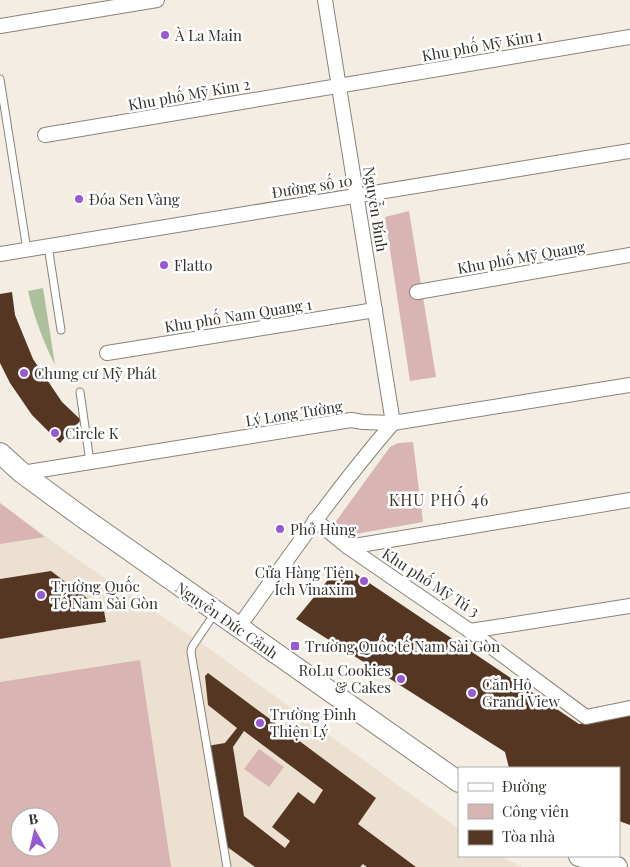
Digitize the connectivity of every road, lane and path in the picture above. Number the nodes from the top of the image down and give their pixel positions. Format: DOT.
graph roads {
  1 [pos="157,0"];
  2 [pos="325,0"];
  3 [pos="0,26"];
  4 [pos="630,37"];
  5 [pos="0,79"];
  6 [pos="339,86"];
  7 [pos="45,135"];
  8 [pos="630,151"];
  9 [pos="357,196"];
  10 [pos="48,246"];
  11 [pos="27,250"];
  12 [pos="0,254"];
  13 [pos="630,255"];
  14 [pos="417,292"];
  15 [pos="375,310"];
  16 [pos="61,330"];
  17 [pos="107,353"];
  18 [pos="630,385"];
  19 [pos="80,392"];
  20 [pos="394,423"];
  21 [pos="0,453"];
  22 [pos="90,462"];
  23 [pos="22,473"];
  24 [pos="630,500"];
  25 [pos="315,520"];
  26 [pos="348,546"];
  27 [pos="630,606"];
  28 [pos="216,612"];
  29 [pos="238,628"];
  30 [pos="470,631"];
  31 [pos="630,708"];
  32 [pos="458,781"];
  33 [pos="582,857"];
  34 [pos="227,867"];
  35 [pos="617,867"];
  1 -- 3 [label="street"];
  2 -- 6 [label="street, Nguyễn Bính"];
  4 -- 6 [label="street, Khu phố Mỹ Kim 1"];
  5 -- 11 [label="lane"];
  6 -- 7 [label="street, Khu phố Mỹ Kim 2"];
  6 -- 9 [label="street, Nguyễn Bính"];
  8 -- 9 [label="street, Đường số 10"];
  9 -- 10 [label="street, Đường số 10"];
  9 -- 15 [label="street, Nguyễn Bính"];
  10 -- 11 [label="street, Đường số 10"];
  10 -- 16 [label="lane"];
  11 -- 12 [label="street, Đường số 10"];
  13 -- 14 [label="street, Khu phố Mỹ Quang"];
  15 -- 17 [label="street, Khu phố Nam Quang 1"];
  15 -- 20 [label="street, Nguyễn Bính"];
  18 -- 20 [label="street, Lý Long Tường"];
  19 -- 22 [label="lane"];
  20 -- 22 [label="street, Lý Long Tường"];
  20 -- 25 [label="street"];
  21 -- 23 [label="main road, Nguyễn Đức Cảnh"];
  22 -- 23 [label="street, Lý Long Tường"];
  23 -- 28 [label="main road, Nguyễn Đức Cảnh"];
  24 -- 26 [label="street"];
  25 -- 26 [label="street, Khu phố Mỹ Tú 3"];
  25 -- 29 [label="street"];
  26 -- 30 [label="street, Khu phố Mỹ Tú 3"];
  27 -- 30 [label="street, Khu phố Mỹ Tú 3"];
  28 -- 29 [label="main road, Nguyễn Đức Cảnh"];
  28 -- 34 [label="lane"];
  29 -- 32 [label="main road, Nguyễn Đức Cảnh"];
  30 -- 31 [label="street"];
  33 -- 35 [label="main road"];
}
